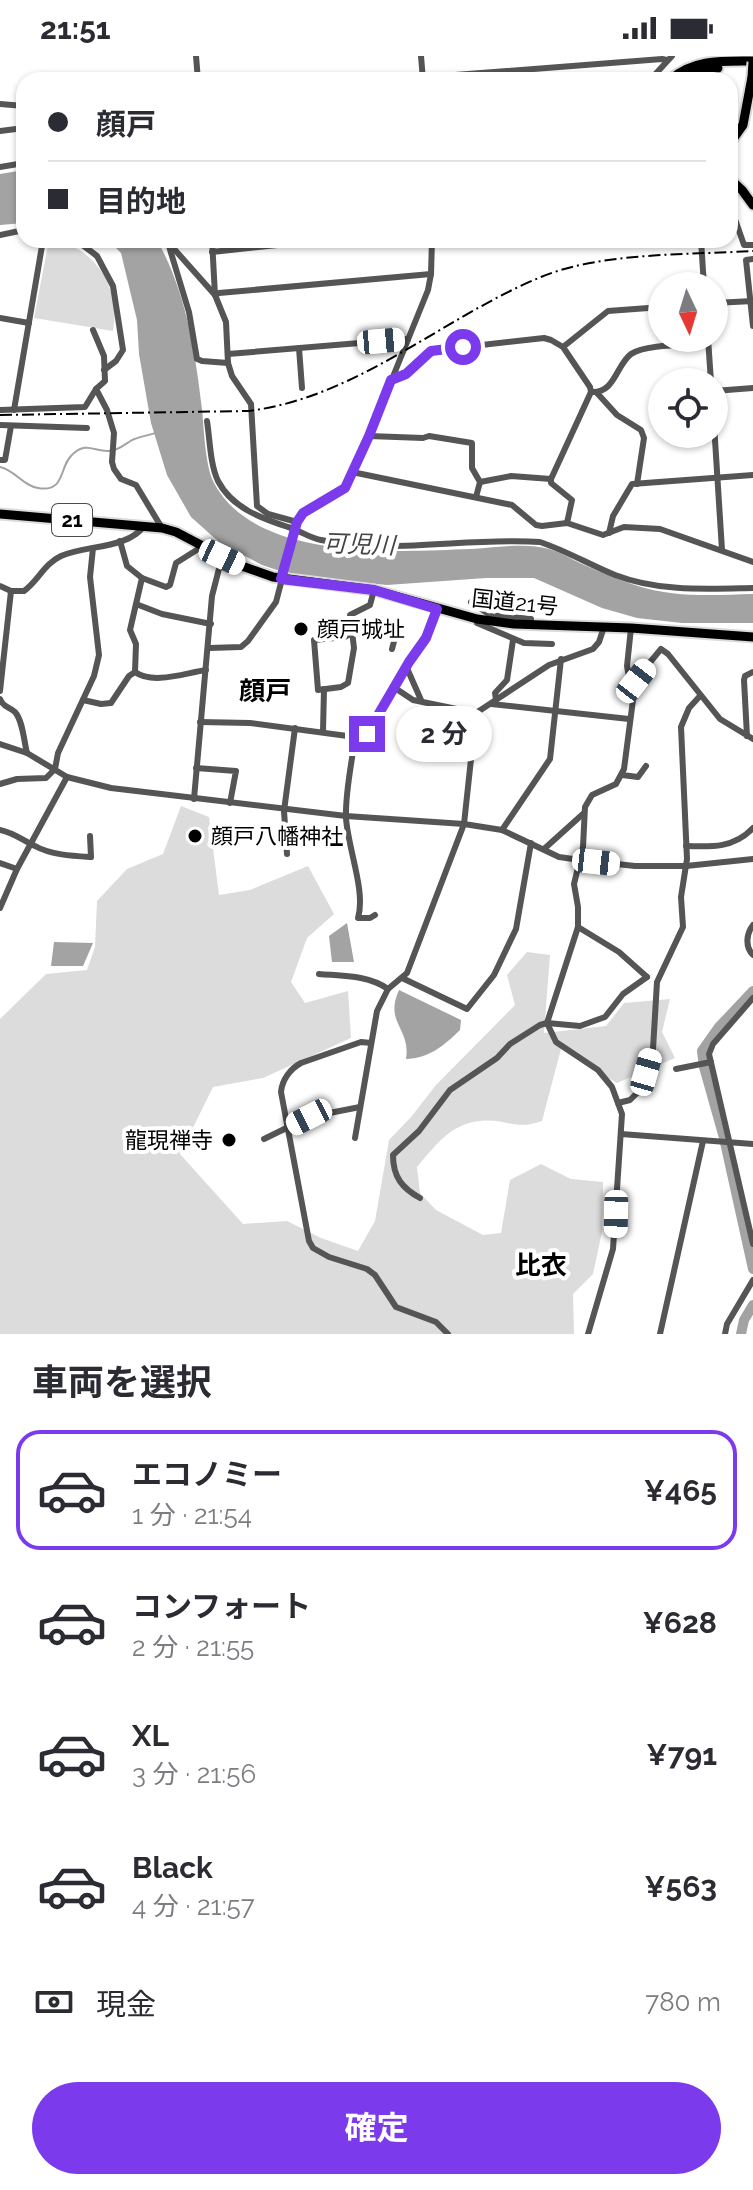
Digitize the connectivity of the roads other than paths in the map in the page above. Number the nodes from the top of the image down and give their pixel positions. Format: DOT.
graph roads {
  1 [pos="670,58"];
  2 [pos="753,63"];
  3 [pos="507,72"];
  4 [pos="679,72"];
  5 [pos="695,72"];
  6 [pos="752,77"];
  7 [pos="738,132"];
  8 [pos="738,188"];
  9 [pos="738,203"];
  10 [pos="742,203"];
  11 [pos="753,205"];
  12 [pos="738,227"];
  13 [pos="753,245"];
  14 [pos="42,248"];
  15 [pos="85,248"];
  16 [pos="169,248"];
  17 [pos="173,248"];
  18 [pos="212,248"];
  19 [pos="250,248"];
  20 [pos="432,248"];
  21 [pos="702,248"];
  22 [pos="212,252"];
  23 [pos="753,259"];
  24 [pos="703,272"];
  25 [pos="431,274"];
  26 [pos="215,295"];
  27 [pos="752,301"];
  28 [pos="728,302"];
  29 [pos="648,308"];
  30 [pos="0,318"];
  31 [pos="29,323"];
  32 [pos="753,326"];
  33 [pos="93,330"];
  34 [pos="408,339"];
  35 [pos="563,347"];
  36 [pos="299,348"];
  37 [pos="648,349"];
  38 [pos="228,354"];
  39 [pos="228,363"];
  40 [pos="104,370"];
  41 [pos="391,380"];
  42 [pos="302,388"];
  43 [pos="753,388"];
  44 [pos="96,389"];
  45 [pos="728,390"];
  46 [pos="594,393"];
  47 [pos="0,410"];
  48 [pos="14,410"];
  49 [pos="207,421"];
  50 [pos="0,425"];
  51 [pos="11,426"];
  52 [pos="87,428"];
  53 [pos="369,436"];
  54 [pos="715,448"];
  55 [pos="0,460"];
  56 [pos="352,472"];
  57 [pos="753,475"];
  58 [pos="717,478"];
  59 [pos="551,479"];
  60 [pos="480,482"];
  61 [pos="637,484"];
  62 [pos="476,497"];
  63 [pos="0,514"];
  64 [pos="567,523"];
  65 [pos="144,526"];
  66 [pos="296,526"];
  67 [pos="162,528"];
  68 [pos="609,533"];
  69 [pos="120,541"];
  70 [pos="200,545"];
  71 [pos="93,548"];
  72 [pos="722,550"];
  73 [pos="222,557"];
  74 [pos="753,562"];
  75 [pos="282,577"];
  76 [pos="142,578"];
  77 [pos="0,586"];
  78 [pos="753,588"];
  79 [pos="374,590"];
  80 [pos="11,591"];
  81 [pos="471,602"];
  82 [pos="136,604"];
  83 [pos="437,609"];
  84 [pos="490,618"];
  85 [pos="477,619"];
  86 [pos="531,619"];
  87 [pos="211,624"];
  88 [pos="604,627"];
  89 [pos="631,628"];
  90 [pos="352,632"];
  91 [pos="753,637"];
  92 [pos="513,640"];
  93 [pos="552,644"];
  94 [pos="209,648"];
  95 [pos="392,649"];
  96 [pos="561,659"];
  97 [pos="406,666"];
  98 [pos="206,670"];
  99 [pos="135,672"];
  100 [pos="753,672"];
  101 [pos="632,684"];
  102 [pos="395,688"];
  103 [pos="324,689"];
  104 [pos="0,691"];
  105 [pos="700,696"];
  106 [pos="0,699"];
  107 [pos="83,700"];
  108 [pos="421,700"];
  109 [pos="493,701"];
  110 [pos="556,711"];
  111 [pos="476,713"];
  112 [pos="629,719"];
  113 [pos="200,722"];
  114 [pos="295,728"];
  115 [pos="323,731"];
  116 [pos="355,737"];
  117 [pos="750,738"];
  118 [pos="0,744"];
  119 [pos="27,753"];
  120 [pos="646,766"];
  121 [pos="196,768"];
  122 [pos="55,769"];
  123 [pos="622,775"];
  124 [pos="67,777"];
  125 [pos="0,784"];
  126 [pos="194,799"];
  127 [pos="230,803"];
  128 [pos="285,808"];
  129 [pos="584,813"];
  130 [pos="346,816"];
  131 [pos="464,824"];
  132 [pos="753,828"];
  133 [pos="0,830"];
  134 [pos="502,830"];
  135 [pos="90,836"];
  136 [pos="531,843"];
  137 [pos="32,845"];
  138 [pos="686,846"];
  139 [pos="544,849"];
  140 [pos="287,854"];
  141 [pos="753,859"];
  142 [pos="580,860"];
  143 [pos="0,863"];
  144 [pos="686,866"];
  145 [pos="17,869"];
  146 [pos="3,896"];
  147 [pos="0,908"];
  148 [pos="375,915"];
  149 [pos="753,925"];
  150 [pos="578,927"];
  151 [pos="753,955"];
  152 [pos="319,974"];
  153 [pos="647,977"];
  154 [pos="402,978"];
  155 [pos="657,982"];
  156 [pos="388,989"];
  157 [pos="753,998"];
  158 [pos="547,1023"];
  159 [pos="371,1043"];
  160 [pos="711,1062"];
  161 [pos="676,1069"];
  162 [pos="618,1103"];
  163 [pos="360,1107"];
  164 [pos="288,1128"];
  165 [pos="621,1134"];
  166 [pos="355,1138"];
  167 [pos="264,1139"];
  168 [pos="703,1141"];
  169 [pos="731,1143"];
  170 [pos="753,1144"];
  171 [pos="420,1198"];
  172 [pos="753,1244"];
  173 [pos="753,1280"];
  174 [pos="448,1334"];
  175 [pos="590,1334"];
  176 [pos="660,1334"];
  177 [pos="725,1334"];
  1 -- 3 [label="street"];
  2 -- 4 [label="highway"];
  2 -- 5 [label="highway"];
  2 -- 6 [label="highway, bridge"];
  6 -- 7 [label="highway"];
  8 -- 11 [label="highway"];
  9 -- 10 [label="street"];
  12 -- 13 [label="street"];
  14 -- 31 [label="street"];
  15 -- 40 [label="street"];
  16 -- 39 [label="street"];
  17 -- 26 [label="street"];
  18 -- 22 [label="street"];
  19 -- 22 [label="street"];
  20 -- 25 [label="street"];
  21 -- 24 [label="street"];
  22 -- 26 [label="street"];
  23 -- 27 [label="street"];
  25 -- 26 [label="street"];
  25 -- 34 [label="street"];
  26 -- 38 [label="street"];
  27 -- 28 [label="street"];
  27 -- 32 [label="street"];
  29 -- 35 [label="street"];
  30 -- 31 [label="street"];
  31 -- 48 [label="street"];
  33 -- 40 [label="street"];
  34 -- 36 [label="street"];
  34 -- 41 [label="street"];
  35 -- 41 [label="street"];
  35 -- 46 [label="street"];
  36 -- 38 [label="street"];
  36 -- 42 [label="street"];
  37 -- 46 [label="street"];
  38 -- 39 [label="street"];
  39 -- 66 [label="street"];
  40 -- 44 [label="street"];
  41 -- 53 [label="street"];
  43 -- 45 [label="street"];
  44 -- 48 [label="street"];
  44 -- 67 [label="street"];
  46 -- 59 [label="street"];
  46 -- 61 [label="street"];
  47 -- 48 [label="street"];
  49 -- 66 [label="street"];
  50 -- 51 [label="street"];
  51 -- 52 [label="street"];
  51 -- 55 [label="street"];
  53 -- 56 [label="street"];
  53 -- 60 [label="street"];
  54 -- 58 [label="street"];
  56 -- 62 [label="street"];
  56 -- 66 [label="street"];
  57 -- 58 [label="street"];
  58 -- 61 [label="street"];
  58 -- 72 [label="street"];
  59 -- 60 [label="street"];
  59 -- 64 [label="street"];
  60 -- 62 [label="street"];
  61 -- 68 [label="street"];
  62 -- 64 [label="street"];
  63 -- 65 [label="highway, 国道21号 / 21"];
  64 -- 68 [label="street"];
  65 -- 67 [label="highway, 国道21号 / 21"];
  65 -- 69 [label="street"];
  66 -- 75 [label="street"];
  66 -- 78 [label="street"];
  67 -- 70 [label="highway, 国道21号 / 21"];
  68 -- 72 [label="street"];
  69 -- 71 [label="street"];
  69 -- 76 [label="street"];
  70 -- 73 [label="highway, 国道21号 / 21"];
  70 -- 76 [label="street"];
  71 -- 80 [label="street"];
  71 -- 107 [label="street"];
  72 -- 74 [label="street"];
  73 -- 75 [label="highway, 国道21号 / 21"];
  73 -- 87 [label="street"];
  75 -- 79 [label="highway, 国道21号 / 21"];
  75 -- 94 [label="street"];
  76 -- 82 [label="street"];
  77 -- 80 [label="street"];
  79 -- 83 [label="highway, 国道21号 / 21"];
  79 -- 90 [label="street"];
  80 -- 104 [label="street"];
  81 -- 84 [label="street"];
  82 -- 87 [label="street"];
  82 -- 99 [label="street"];
  83 -- 85 [label="highway, 国道21号 / 21"];
  83 -- 97 [label="street"];
  84 -- 85 [label="highway, 国道21号 / 21"];
  84 -- 86 [label="street"];
  84 -- 88 [label="highway, 国道21号 / 21"];
  85 -- 92 [label="street"];
  87 -- 94 [label="street"];
  88 -- 89 [label="highway, 国道21号 / 21"];
  88 -- 96 [label="street"];
  89 -- 91 [label="highway, 国道21号 / 21"];
  89 -- 101 [label="street"];
  90 -- 95 [label="street"];
  90 -- 103 [label="street"];
  90 -- 103 [label="street"];
  92 -- 93 [label="street"];
  92 -- 109 [label="street"];
  94 -- 98 [label="street"];
  96 -- 109 [label="street"];
  96 -- 110 [label="street"];
  97 -- 102 [label="street"];
  97 -- 108 [label="street"];
  98 -- 99 [label="street"];
  98 -- 113 [label="street"];
  99 -- 107 [label="street"];
  100 -- 117 [label="street"];
  101 -- 105 [label="street"];
  101 -- 112 [label="street"];
  102 -- 108 [label="street"];
  102 -- 116 [label="street"];
  103 -- 115 [label="street"];
  105 -- 117 [label="street"];
  105 -- 138 [label="street"];
  106 -- 119 [label="street"];
  107 -- 122 [label="street"];
  108 -- 111 [label="street"];
  109 -- 110 [label="street"];
  109 -- 111 [label="street"];
  110 -- 112 [label="street"];
  110 -- 134 [label="street"];
  111 -- 131 [label="street"];
  112 -- 123 [label="street"];
  113 -- 114 [label="street"];
  113 -- 121 [label="street"];
  114 -- 115 [label="street"];
  114 -- 128 [label="street"];
  115 -- 116 [label="street"];
  116 -- 130 [label="street"];
  118 -- 119 [label="street"];
  119 -- 122 [label="street"];
  120 -- 123 [label="street"];
  121 -- 126 [label="street"];
  121 -- 127 [label="street"];
  122 -- 124 [label="street"];
  122 -- 125 [label="street"];
  123 -- 129 [label="street"];
  124 -- 126 [label="street"];
  124 -- 137 [label="street"];
  126 -- 127 [label="street"];
  127 -- 128 [label="street"];
  128 -- 130 [label="street"];
  128 -- 140 [label="street"];
  129 -- 139 [label="street"];
  129 -- 142 [label="street"];
  130 -- 131 [label="street"];
  130 -- 148 [label="street"];
  131 -- 134 [label="street"];
  131 -- 154 [label="street"];
  132 -- 138 [label="street"];
  133 -- 137 [label="street"];
  134 -- 136 [label="street"];
  135 -- 137 [label="street"];
  136 -- 139 [label="street"];
  136 -- 154 [label="street"];
  137 -- 145 [label="street"];
  138 -- 144 [label="street"];
  139 -- 142 [label="street"];
  141 -- 144 [label="street"];
  142 -- 144 [label="street"];
  142 -- 150 [label="street"];
  143 -- 145 [label="street"];
  144 -- 155 [label="street"];
  145 -- 146 [label="street"];
  146 -- 147 [label="street"];
  149 -- 151 [label="street"];
  150 -- 153 [label="street"];
  150 -- 158 [label="street"];
  152 -- 156 [label="street"];
  153 -- 155 [label="street"];
  153 -- 158 [label="street"];
  154 -- 156 [label="street"];
  155 -- 162 [label="street"];
  156 -- 159 [label="street"];
  157 -- 160 [label="street"];
  158 -- 162 [label="street"];
  158 -- 171 [label="street"];
  159 -- 163 [label="street"];
  159 -- 164 [label="street"];
  160 -- 161 [label="street"];
  160 -- 169 [label="street"];
  162 -- 165 [label="street"];
  163 -- 164 [label="street"];
  163 -- 166 [label="street"];
  164 -- 167 [label="street"];
  164 -- 174 [label="street"];
  165 -- 168 [label="street"];
  165 -- 175 [label="street"];
  168 -- 169 [label="street"];
  168 -- 176 [label="street"];
  169 -- 170 [label="street"];
  169 -- 172 [label="street"];
  173 -- 177 [label="street"];
}
